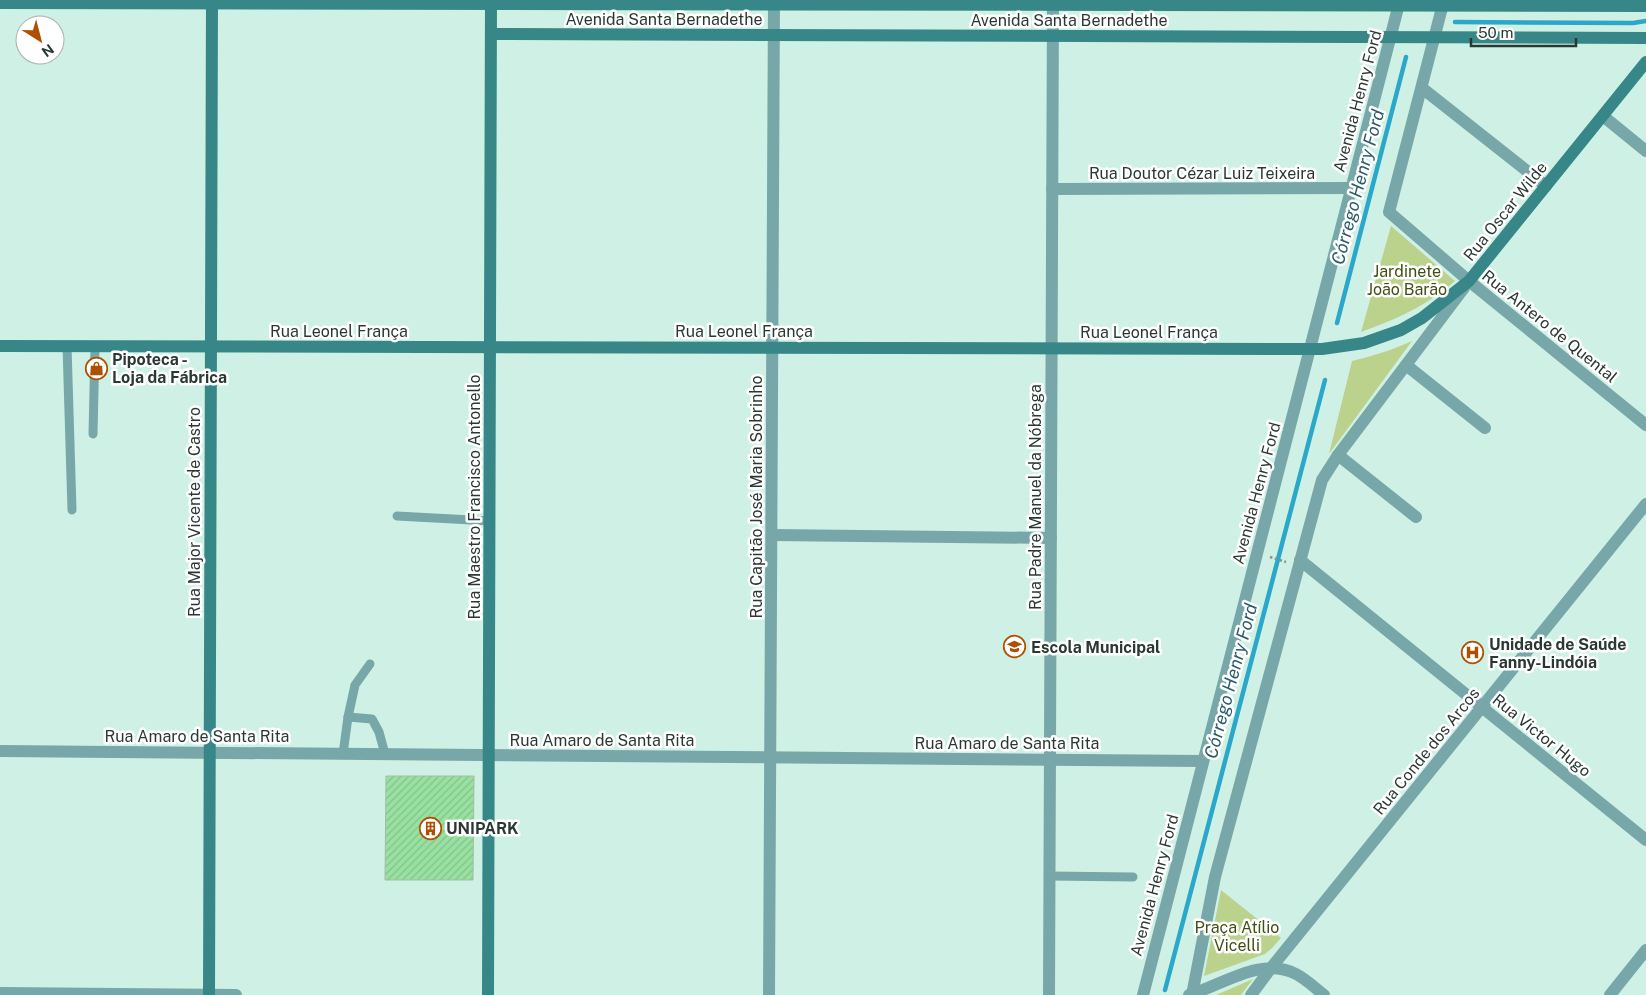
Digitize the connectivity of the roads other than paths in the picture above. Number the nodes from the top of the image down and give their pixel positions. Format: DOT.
graph roads {
  1 [pos="212,2"];
  2 [pos="491,2"];
  3 [pos="774,2"];
  4 [pos="0,3"];
  5 [pos="1053,3"];
  6 [pos="1224,3"];
  7 [pos="1400,3"];
  8 [pos="1444,3"];
  9 [pos="1646,6"];
  10 [pos="491,34"];
  11 [pos="774,35"];
  12 [pos="1053,36"];
  13 [pos="1391,38"];
  14 [pos="1435,38"];
  15 [pos="1646,38"];
  16 [pos="1646,62"];
  17 [pos="1422,88"];
  18 [pos="1603,116"];
  19 [pos="1646,151"];
  20 [pos="1546,186"];
  21 [pos="1352,188"];
  22 [pos="1052,190"];
  23 [pos="1469,281"];
  24 [pos="0,346"];
  25 [pos="67,346"];
  26 [pos="96,346"];
  27 [pos="211,346"];
  28 [pos="490,347"];
  29 [pos="772,348"];
  30 [pos="1052,348"];
  31 [pos="1310,349"];
  32 [pos="1406,365"];
  33 [pos="1646,425"];
  34 [pos="1486,428"];
  35 [pos="93,434"];
  36 [pos="1338,455"];
  37 [pos="1646,504"];
  38 [pos="72,510"];
  39 [pos="397,516"];
  40 [pos="1416,517"];
  41 [pos="490,521"];
  42 [pos="772,535"];
  43 [pos="1050,538"];
  44 [pos="1296,562"];
  45 [pos="370,664"];
  46 [pos="1482,707"];
  47 [pos="348,717"];
  48 [pos="0,751"];
  49 [pos="210,752"];
  50 [pos="343,754"];
  51 [pos="385,754"];
  52 [pos="489,755"];
  53 [pos="771,757"];
  54 [pos="1050,760"];
  55 [pos="1203,761"];
  56 [pos="1646,840"];
  57 [pos="1049,876"];
  58 [pos="1133,877"];
  59 [pos="1646,950"];
  60 [pos="1271,968"];
  61 [pos="0,993"];
  62 [pos="209,995"];
  63 [pos="236,995"];
  64 [pos="488,995"];
  65 [pos="769,995"];
  66 [pos="1049,995"];
  67 [pos="1142,995"];
  68 [pos="1191,995"];
  69 [pos="1251,995"];
  70 [pos="1324,995"];
  71 [pos="1610,995"];
  1 -- 2 [label="main road, Avenida Santa Bernadethe"];
  1 -- 4 [label="main road, Avenida Santa Bernadethe"];
  1 -- 27 [label="main road, Rua Major Vicente de Castro"];
  2 -- 3 [label="main road, Avenida Santa Bernadethe"];
  2 -- 10 [label="main road, Rua Maestro Francisco Antonello"];
  3 -- 5 [label="main road, Avenida Santa Bernadethe"];
  3 -- 11 [label="street, Rua Capitão José Maria Sobrinho"];
  5 -- 6 [label="main road, Avenida Santa Bernadethe"];
  5 -- 12 [label="street, Rua Padre Manuel da Nóbrega"];
  6 -- 7 [label="main road, Avenida Santa Bernadethe"];
  7 -- 8 [label="main road, Avenida Santa Bernadethe"];
  7 -- 13 [label="street, Avenida Henry Ford"];
  8 -- 9 [label="main road, Avenida Santa Bernadethe"];
  8 -- 14 [label="street"];
  10 -- 11 [label="main road, Avenida Santa Bernadethe"];
  10 -- 28 [label="main road, Rua Maestro Francisco Antonello"];
  11 -- 12 [label="main road, Avenida Santa Bernadethe"];
  11 -- 29 [label="street, Rua Capitão José Maria Sobrinho"];
  12 -- 13 [label="main road, Avenida Santa Bernadethe"];
  12 -- 22 [label="street, Rua Padre Manuel da Nóbrega"];
  13 -- 14 [label="main road, Avenida Santa Bernadethe"];
  13 -- 21 [label="street, Avenida Henry Ford"];
  14 -- 15 [label="main road, Avenida Santa Bernadethe"];
  14 -- 17 [label="street"];
  16 -- 18 [label="main road, Rua Oscar Wilde"];
  17 -- 20 [label="street"];
  17 -- 23 [label="street, Rua Antero de Quental"];
  18 -- 19 [label="street"];
  18 -- 20 [label="main road, Rua Oscar Wilde"];
  20 -- 23 [label="main road, Rua Oscar Wilde"];
  21 -- 22 [label="street, Rua Doutor Cézar Luiz Teixeira"];
  21 -- 31 [label="street, Avenida Henry Ford"];
  22 -- 30 [label="street, Rua Padre Manuel da Nóbrega"];
  23 -- 31 [label="main road, Rua Leonel França"];
  23 -- 32 [label="street, Rua Oscar Wilde"];
  23 -- 33 [label="street, Rua Antero de Quental"];
  24 -- 25 [label="main road, Rua Leonel França"];
  25 -- 26 [label="main road, Rua Leonel França"];
  25 -- 38 [label="lane"];
  26 -- 27 [label="main road, Rua Leonel França"];
  26 -- 35 [label="lane"];
  27 -- 28 [label="main road, Rua Leonel França"];
  27 -- 49 [label="main road, Rua Major Vicente de Castro"];
  28 -- 29 [label="main road, Rua Leonel França"];
  28 -- 41 [label="main road, Rua Maestro Francisco Antonello"];
  29 -- 30 [label="main road, Rua Leonel França"];
  29 -- 42 [label="street, Rua Capitão José Maria Sobrinho"];
  30 -- 31 [label="main road, Rua Leonel França"];
  30 -- 43 [label="street, Rua Padre Manuel da Nóbrega"];
  31 -- 55 [label="street, Avenida Henry Ford"];
  32 -- 34 [label="street"];
  32 -- 36 [label="street, Rua Oscar Wilde"];
  36 -- 40 [label="street"];
  36 -- 44 [label="street"];
  37 -- 46 [label="street, Rua Conde dos Arcos"];
  39 -- 41 [label="lane"];
  41 -- 52 [label="main road, Rua Maestro Francisco Antonello"];
  42 -- 43 [label="street"];
  42 -- 53 [label="street, Rua Capitão José Maria Sobrinho"];
  43 -- 54 [label="street, Rua Padre Manuel da Nóbrega"];
  44 -- 46 [label="street, Rua Victor Hugo"];
  44 -- 68 [label="street"];
  45 -- 47 [label="lane"];
  46 -- 56 [label="street, Rua Victor Hugo"];
  46 -- 60 [label="street, Rua Conde dos Arcos"];
  47 -- 50 [label="lane"];
  47 -- 51 [label="lane"];
  48 -- 49 [label="street, Rua Amaro de Santa Rita"];
  49 -- 50 [label="street, Rua Amaro de Santa Rita"];
  49 -- 62 [label="main road, Rua Major Vicente de Castro"];
  50 -- 51 [label="street, Rua Amaro de Santa Rita"];
  51 -- 52 [label="street, Rua Amaro de Santa Rita"];
  52 -- 53 [label="street, Rua Amaro de Santa Rita"];
  52 -- 64 [label="main road, Rua Maestro Francisco Antonello"];
  53 -- 54 [label="street, Rua Amaro de Santa Rita"];
  53 -- 65 [label="street, Rua Capitão José Maria Sobrinho"];
  54 -- 55 [label="street, Rua Amaro de Santa Rita"];
  54 -- 57 [label="street, Rua Padre Manuel da Nóbrega"];
  55 -- 67 [label="street, Avenida Henry Ford"];
  57 -- 58 [label="lane"];
  57 -- 66 [label="street, Rua Padre Manuel da Nóbrega"];
  59 -- 71 [label="street"];
  60 -- 68 [label="street"];
  60 -- 69 [label="street, Rua Conde dos Arcos"];
  60 -- 70 [label="street"];
  61 -- 62 [label="street"];
  62 -- 63 [label="street"];
}
